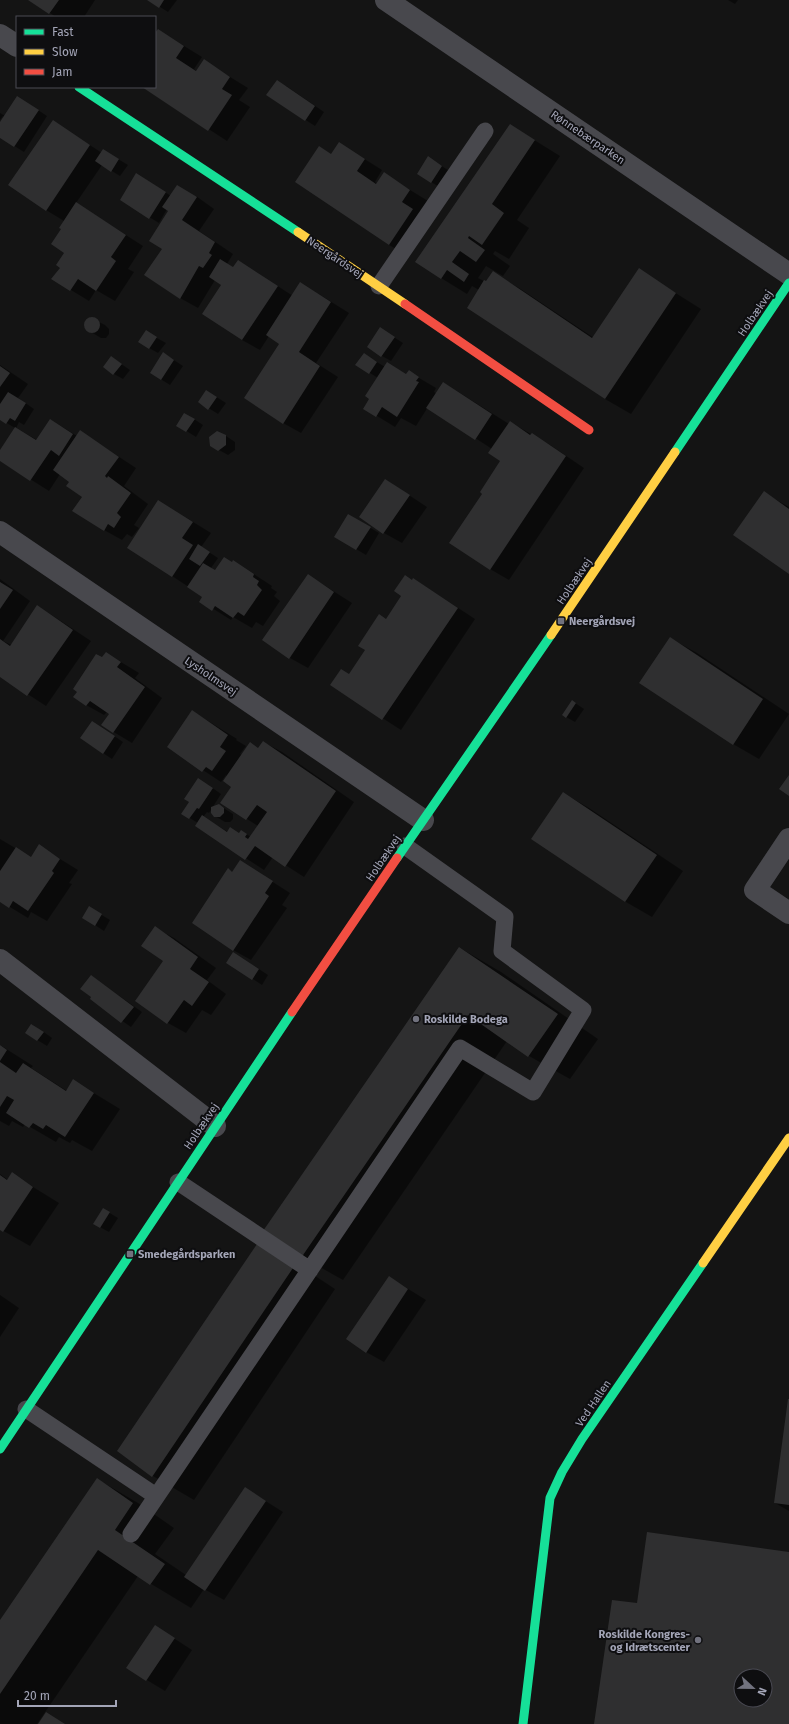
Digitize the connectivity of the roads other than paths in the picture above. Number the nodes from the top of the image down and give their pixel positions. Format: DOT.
graph roads {
  1 [pos="386,0"];
  2 [pos="0,35"];
  3 [pos="16,45"];
  4 [pos="81,88"];
  5 [pos="485,131"];
  6 [pos="789,274"];
  7 [pos="789,283"];
  8 [pos="379,286"];
  9 [pos="589,430"];
  10 [pos="0,532"];
  11 [pos="423,820"];
  12 [pos="789,839"];
  13 [pos="405,846"];
  14 [pos="789,913"];
  15 [pos="0,960"];
  16 [pos="215,1126"];
  17 [pos="789,1138"];
  18 [pos="178,1182"];
  19 [pos="310,1270"];
  20 [pos="26,1409"];
  21 [pos="0,1448"];
  22 [pos="156,1496"];
  23 [pos="131,1534"];
  24 [pos="523,1724"];
  1 -- 6 [label="street, Rønnebærparken"];
  2 -- 3 [label="street"];
  4 -- 8 [label="street, Neergårdsvej"];
  5 -- 8 [label="lane"];
  7 -- 11 [label="street, Holbækvej"];
  8 -- 9 [label="street, Neergårdsvej"];
  10 -- 11 [label="street, Lysholmsvej"];
  11 -- 13 [label="street, Holbækvej"];
  12 -- 14 [label="street"];
  13 -- 16 [label="street, Holbækvej"];
  13 -- 19 [label="lane"];
  15 -- 16 [label="street"];
  16 -- 18 [label="street, Holbækvej"];
  17 -- 24 [label="street, Ved Hallen"];
  18 -- 19 [label="lane"];
  18 -- 20 [label="street, Holbækvej"];
  19 -- 22 [label="lane"];
  20 -- 21 [label="street, Holbækvej"];
  20 -- 22 [label="lane"];
  22 -- 23 [label="lane"];
}
